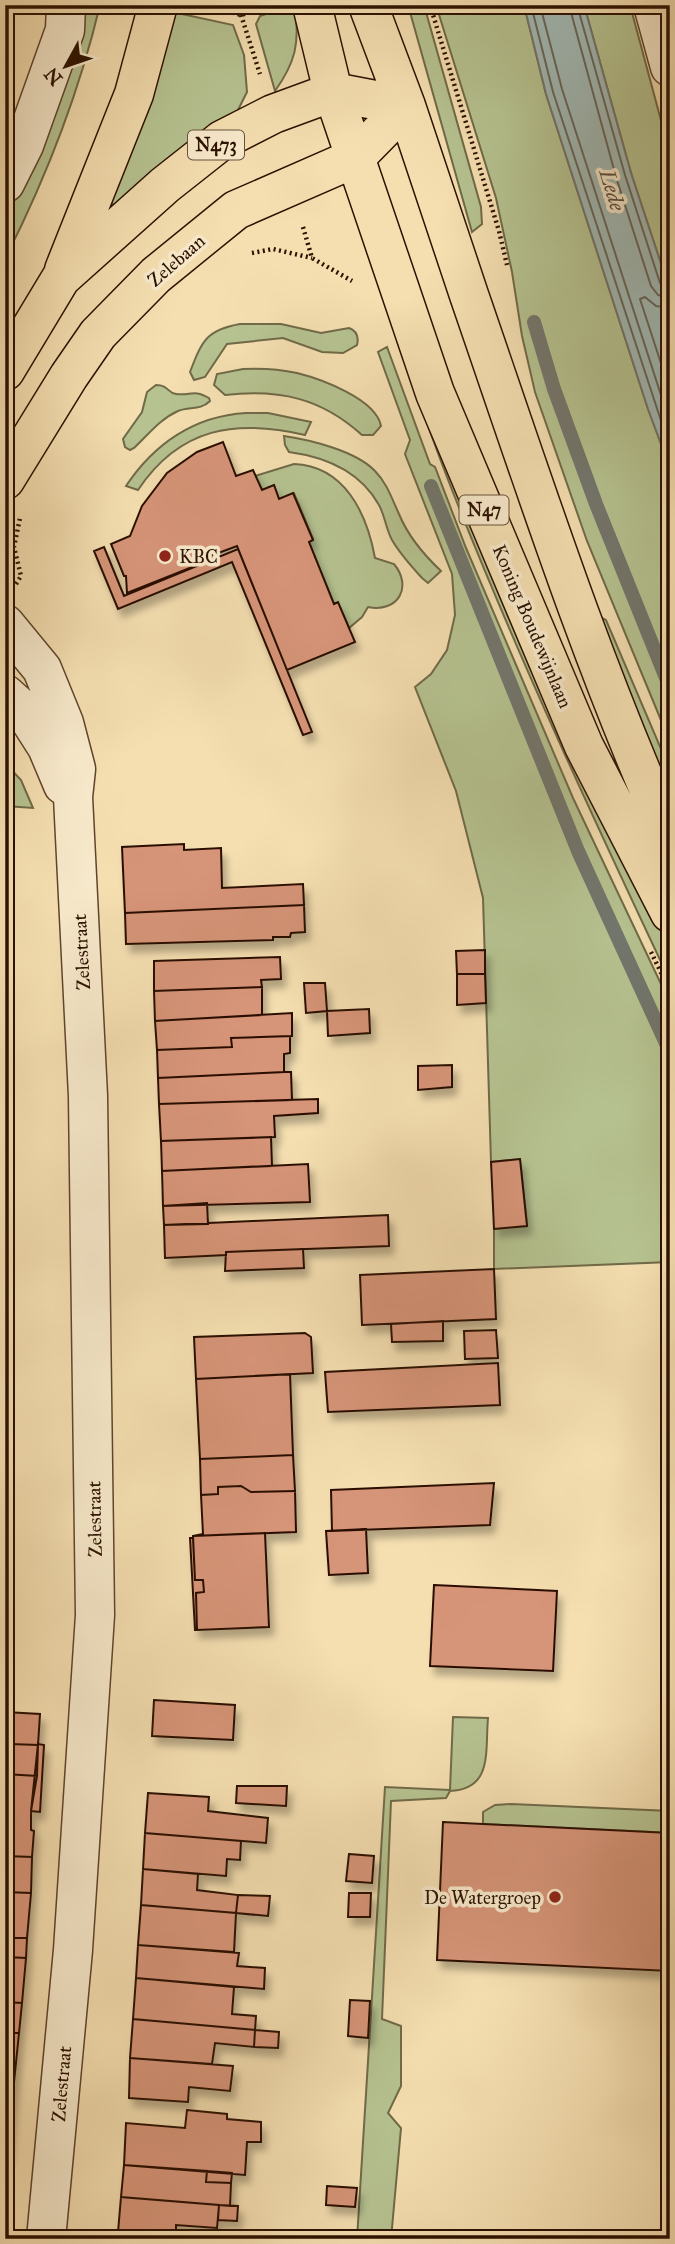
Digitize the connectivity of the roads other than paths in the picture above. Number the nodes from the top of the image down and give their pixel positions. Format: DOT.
graph roads {
  1 [pos="66,5"];
  2 [pos="158,5"];
  3 [pos="312,5"];
  4 [pos="369,5"];
  5 [pos="653,5"];
  6 [pos="670,67"];
  7 [pos="333,92"];
  8 [pos="406,106"];
  9 [pos="355,158"];
  10 [pos="5,183"];
  11 [pos="61,278"];
  12 [pos="5,371"];
  13 [pos="5,480"];
  14 [pos="5,624"];
  15 [pos="5,694"];
  16 [pos="74,797"];
  17 [pos="670,838"];
  18 [pos="670,913"];
  19 [pos="46,2239"];
  1 -- 10 [label="street"];
  2 -- 11 [label="main road, N473"];
  3 -- 7 [label="main road, N47"];
  4 -- 8 [label="main road, N47"];
  5 -- 6 [label="street"];
  7 -- 8 [label="main road"];
  7 -- 9 [label="main road, Koning Boudewijnlaan / N47"];
  7 -- 11 [label="main road, N473"];
  8 -- 9 [label="main road, Zelebaan"];
  8 -- 17 [label="main road, N47"];
  9 -- 13 [label="main road, Zelebaan"];
  9 -- 18 [label="main road, Koning Boudewijnlaan / N47"];
  11 -- 12 [label="main road, N473"];
  14 -- 16 [label="street, Zelestraat"];
  15 -- 16 [label="street"];
  16 -- 19 [label="street, Zelestraat"];
}
